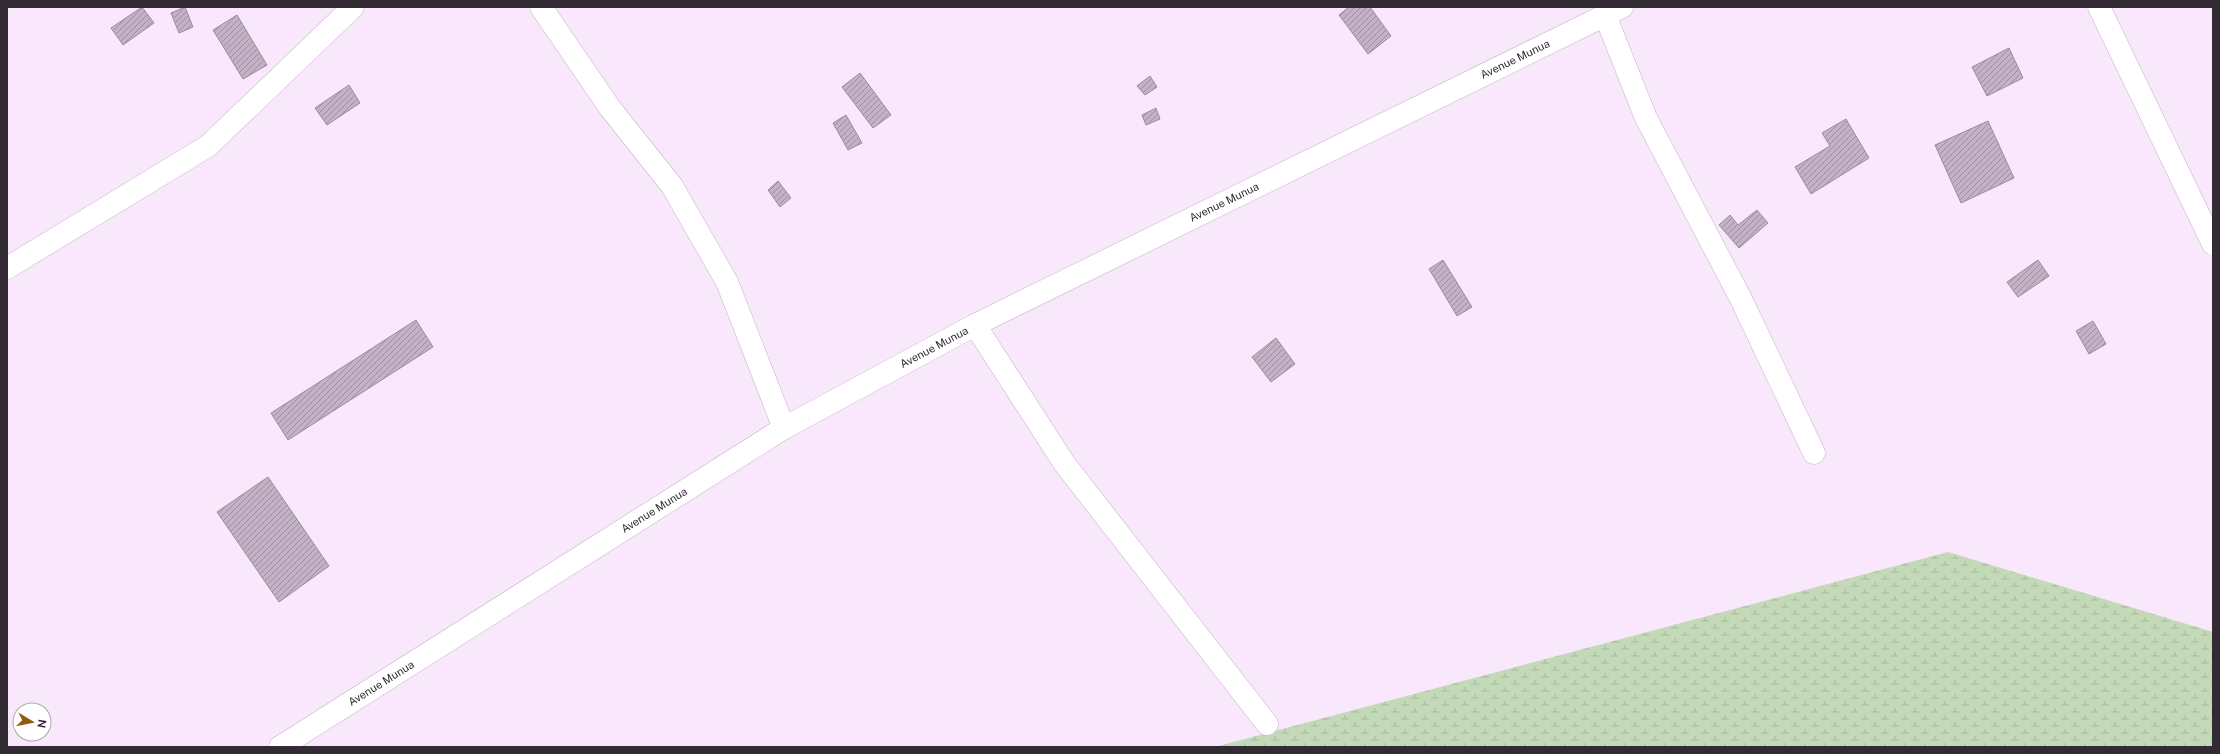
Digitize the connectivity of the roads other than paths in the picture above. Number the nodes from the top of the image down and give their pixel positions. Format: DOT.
graph roads {
  1 [pos="353,7"];
  2 [pos="541,7"];
  3 [pos="2099,7"];
  4 [pos="1614,11"];
  5 [pos="2213,244"];
  6 [pos="7,268"];
  7 [pos="975,325"];
  8 [pos="784,428"];
  9 [pos="1814,453"];
  10 [pos="1268,724"];
  11 [pos="280,747"];
  1 -- 6 [label="street"];
  2 -- 8 [label="street"];
  3 -- 5 [label="street"];
  4 -- 7 [label="street, Avenue Munua"];
  4 -- 9 [label="street"];
  7 -- 8 [label="street, Avenue Munua"];
  7 -- 10 [label="street"];
  8 -- 11 [label="street, Avenue Munua"];
}
